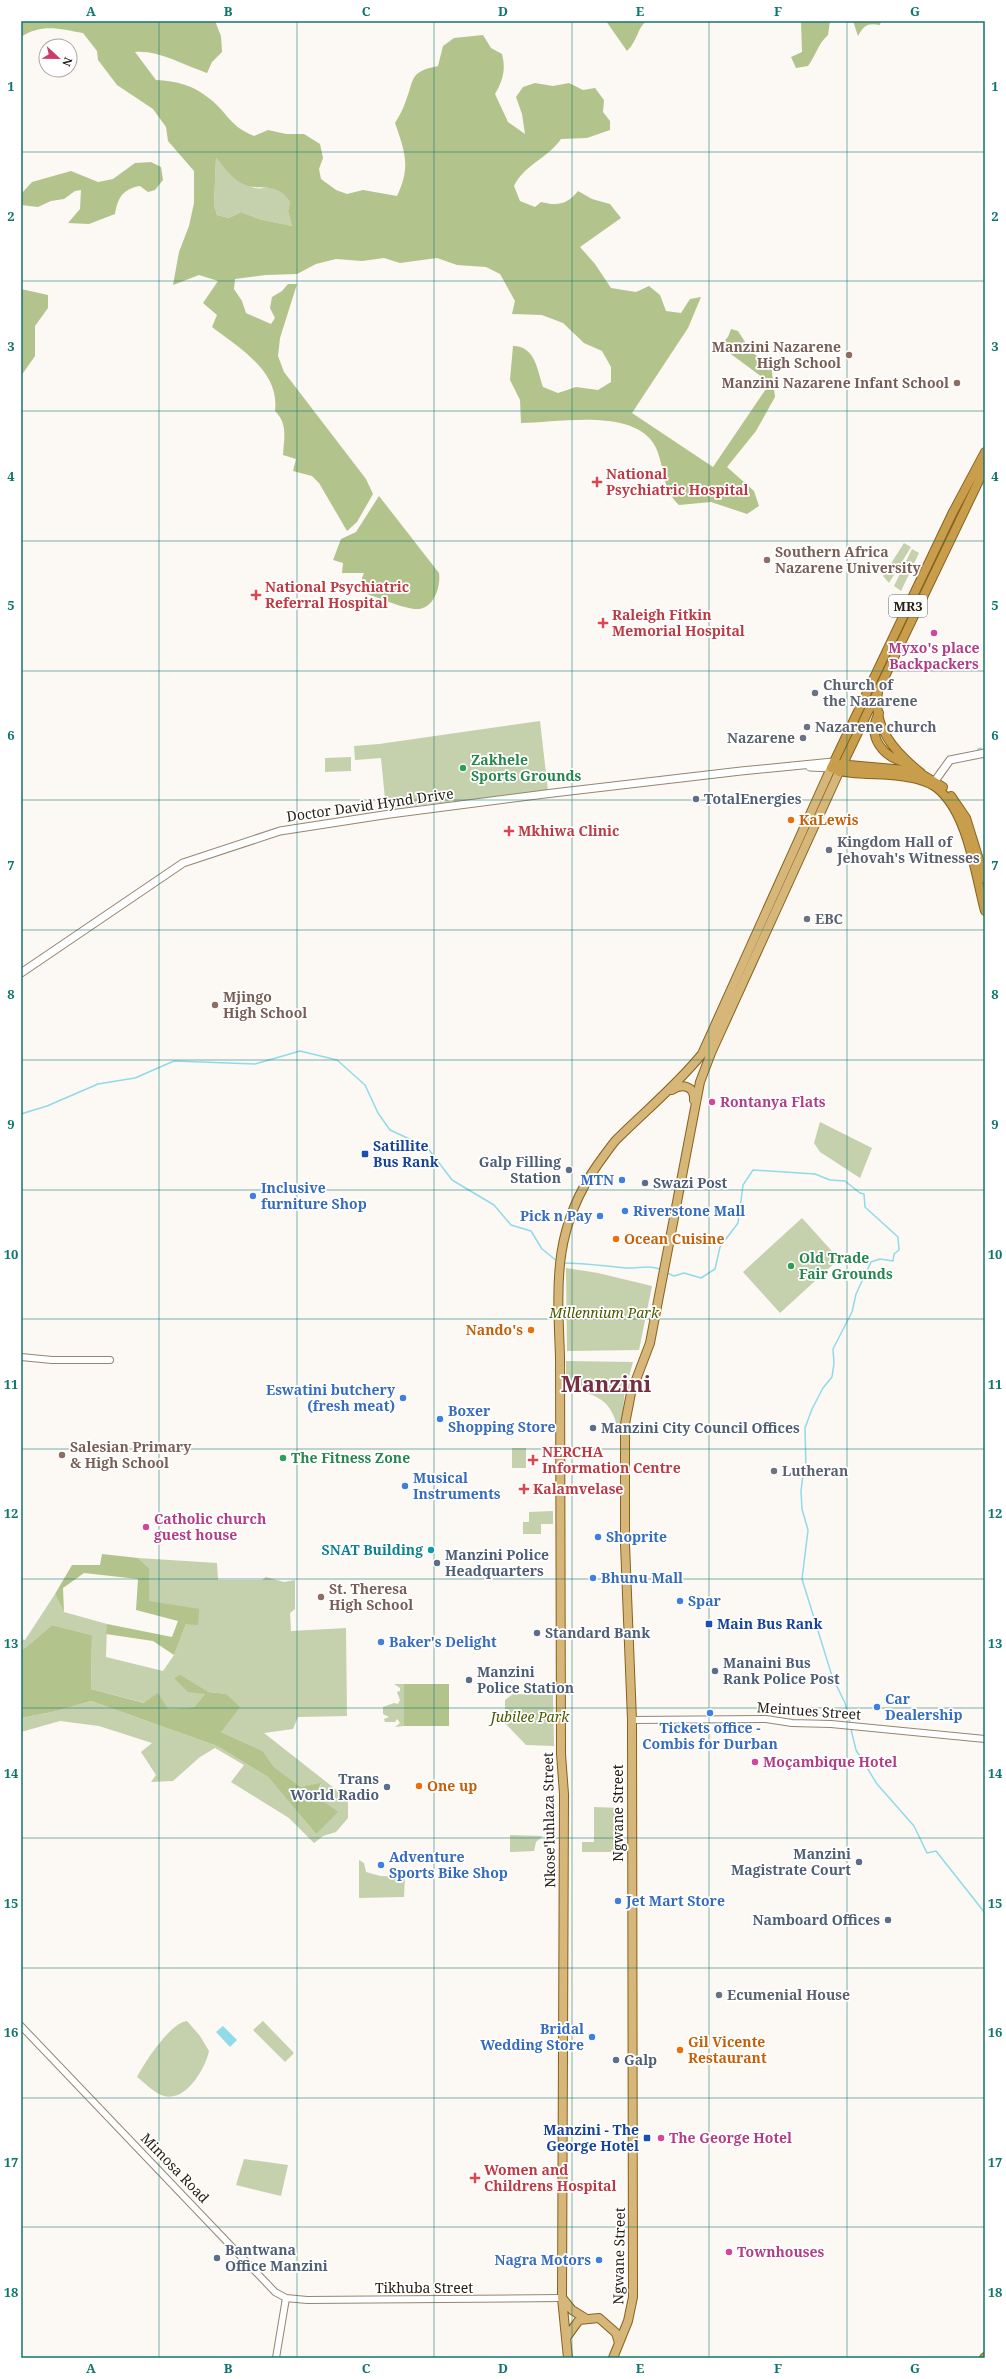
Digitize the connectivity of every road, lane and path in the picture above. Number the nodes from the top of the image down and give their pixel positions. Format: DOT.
graph roads {
  1 [pos="985,452"];
  2 [pos="985,468"];
  3 [pos="879,688"];
  4 [pos="985,753"];
  5 [pos="832,765"];
  6 [pos="840,769"];
  7 [pos="923,775"];
  8 [pos="933,783"];
  9 [pos="985,879"];
  10 [pos="985,911"];
  11 [pos="21,973"];
  12 [pos="661,1099"];
  13 [pos="692,1115"];
  14 [pos="21,1357"];
  15 [pos="110,1360"];
  16 [pos="632,1720"];
  17 [pos="985,1739"];
  18 [pos="21,2026"];
  19 [pos="286,2298"];
  20 [pos="562,2298"];
  21 [pos="585,2318"];
  22 [pos="566,2338"];
  23 [pos="619,2343"];
  24 [pos="569,2357"];
  25 [pos="276,2358"];
  26 [pos="613,2358"];
  1 -- 5 [label="highway, MR3"];
  2 -- 3 [label="highway, MR3"];
  3 -- 6 [label="highway, MR3"];
  3 -- 7 [label="highway"];
  4 -- 8 [label="main road"];
  5 -- 6 [label="highway"];
  5 -- 11 [label="main road, Doctor David Hynd Drive"];
  5 -- 12 [label="main road"];
  6 -- 7 [label="highway"];
  6 -- 8 [label="highway"];
  6 -- 13 [label="main road"];
  7 -- 8 [label="highway"];
  8 -- 9 [label="highway"];
  8 -- 10 [label="highway"];
  12 -- 13 [label="main road"];
  12 -- 20 [label="main road, Nkose'luhlaza Street"];
  13 -- 16 [label="main road, Ngwane Street"];
  14 -- 15 [label="street"];
  16 -- 17 [label="street, Meintues Street"];
  16 -- 23 [label="main road, Ngwane Street"];
  18 -- 19 [label="street, Mimosa Road"];
  19 -- 20 [label="street, Tikhuba Street"];
  19 -- 25 [label="street"];
  20 -- 21 [label="main road"];
  20 -- 22 [label="main road, Nkose'luhlaza Street"];
  21 -- 22 [label="main road"];
  21 -- 23 [label="main road"];
  22 -- 24 [label="main road, Nkose'luhlaza Street"];
  23 -- 26 [label="main road, Ngwane Street"];
}
